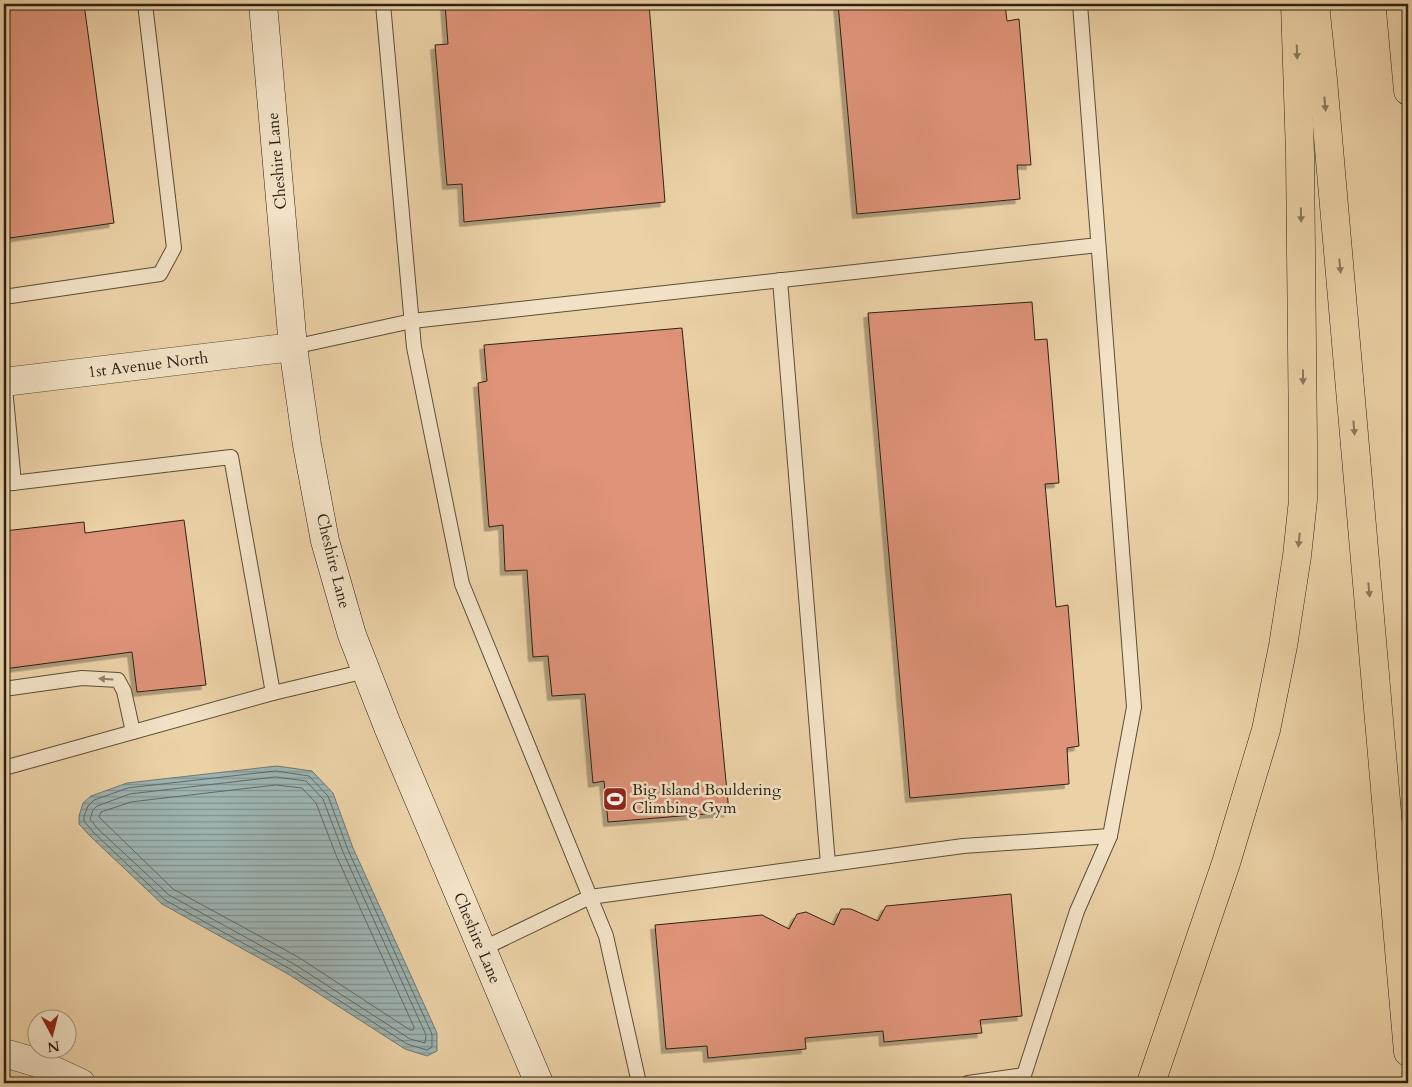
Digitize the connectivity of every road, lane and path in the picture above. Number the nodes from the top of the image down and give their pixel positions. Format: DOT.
graph roads {
  1 [pos="145,4"];
  2 [pos="263,4"];
  3 [pos="382,4"];
  4 [pos="1080,4"];
  5 [pos="1295,4"];
  6 [pos="1315,4"];
  7 [pos="1400,4"];
  8 [pos="1408,91"];
  9 [pos="1098,245"];
  10 [pos="780,280"];
  11 [pos="4,297"];
  12 [pos="412,321"];
  13 [pos="293,347"];
  14 [pos="4,379"];
  15 [pos="9,483"];
  16 [pos="366,672"];
  17 [pos="4,689"];
  18 [pos="273,693"];
  19 [pos="133,732"];
  20 [pos="4,768"];
  21 [pos="1110,836"];
  22 [pos="828,864"];
  23 [pos="590,897"];
  24 [pos="482,949"];
  25 [pos="1408,1052"];
  26 [pos="4,1053"];
  27 [pos="81,1083"];
  28 [pos="539,1083"];
  29 [pos="639,1083"];
  30 [pos="968,1083"];
  31 [pos="1151,1083"];
  1 -- 11 [label="lane"];
  2 -- 13 [label="street, Cheshire Lane"];
  3 -- 12 [label="lane"];
  4 -- 9 [label="lane"];
  5 -- 31 [label="highway, one-way"];
  6 -- 25 [label="highway, one-way"];
  7 -- 8 [label="highway"];
  9 -- 10 [label="lane"];
  9 -- 21 [label="lane"];
  10 -- 12 [label="lane"];
  10 -- 22 [label="lane"];
  12 -- 13 [label="lane"];
  12 -- 23 [label="lane"];
  13 -- 14 [label="street, 1st Avenue North"];
  13 -- 16 [label="street, Cheshire Lane"];
  14 -- 15 [label="lane"];
  15 -- 18 [label="lane"];
  16 -- 18 [label="lane"];
  16 -- 24 [label="street, Cheshire Lane"];
  19 -- 17 [label="lane, one-way"];
  18 -- 19 [label="lane"];
  19 -- 20 [label="lane"];
  21 -- 22 [label="lane"];
  21 -- 30 [label="lane"];
  22 -- 23 [label="lane"];
  23 -- 24 [label="lane"];
  23 -- 29 [label="lane"];
  24 -- 28 [label="street, Cheshire Lane"];
  26 -- 27 [label="street"];
}
